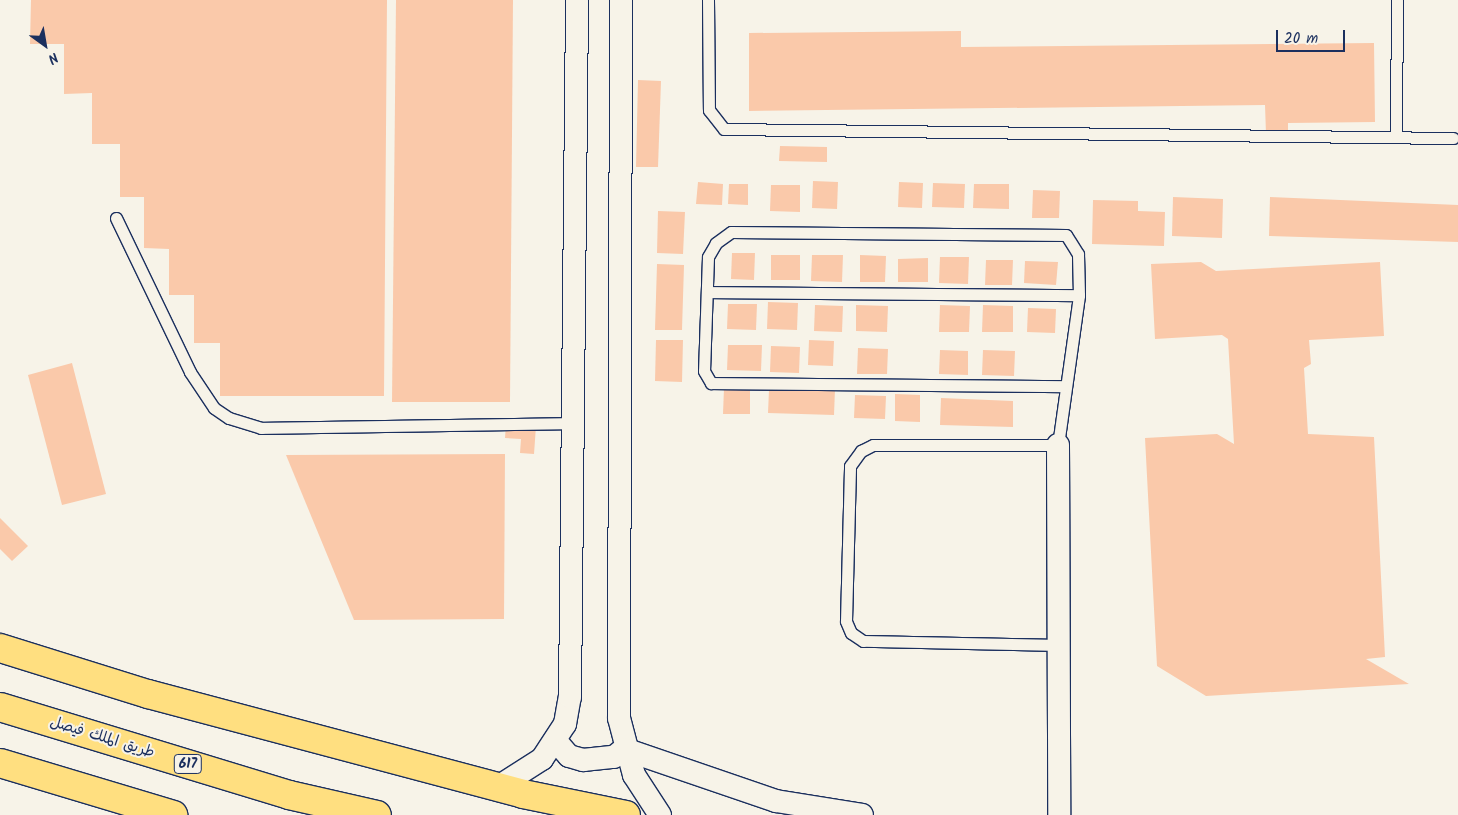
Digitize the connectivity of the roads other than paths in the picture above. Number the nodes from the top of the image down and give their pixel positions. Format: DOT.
graph roads {
  1 [pos="577,0"];
  2 [pos="620,0"];
  3 [pos="708,0"];
  4 [pos="1397,0"];
  5 [pos="1396,135"];
  6 [pos="1453,138"];
  7 [pos="116,218"];
  8 [pos="707,292"];
  9 [pos="1079,295"];
  10 [pos="1065,386"];
  11 [pos="573,423"];
  12 [pos="1058,445"];
  13 [pos="1060,645"];
  14 [pos="0,648"];
  15 [pos="0,707"];
  16 [pos="555,740"];
  17 [pos="624,749"];
  18 [pos="0,763"];
  19 [pos="498,787"];
  20 [pos="172,815"];
  21 [pos="377,815"];
  22 [pos="626,815"];
  23 [pos="660,815"];
  24 [pos="862,815"];
  25 [pos="1059,815"];
  1 -- 11 [label="street"];
  2 -- 17 [label="street"];
  3 -- 5 [label="lane"];
  4 -- 5 [label="lane"];
  5 -- 6 [label="lane"];
  7 -- 11 [label="lane"];
  8 -- 9 [label="lane"];
  8 -- 9 [label="lane"];
  8 -- 10 [label="lane"];
  9 -- 10 [label="lane"];
  10 -- 12 [label="lane"];
  11 -- 16 [label="street"];
  12 -- 13 [label="street"];
  12 -- 13 [label="lane"];
  13 -- 25 [label="street"];
  14 -- 19 [label="main road"];
  15 -- 21 [label="main road, طريق الملك فيصل / 617"];
  16 -- 17 [label="street"];
  16 -- 19 [label="street"];
  17 -- 23 [label="street"];
  17 -- 24 [label="street"];
  18 -- 20 [label="main road"];
  19 -- 22 [label="main road"];
}
